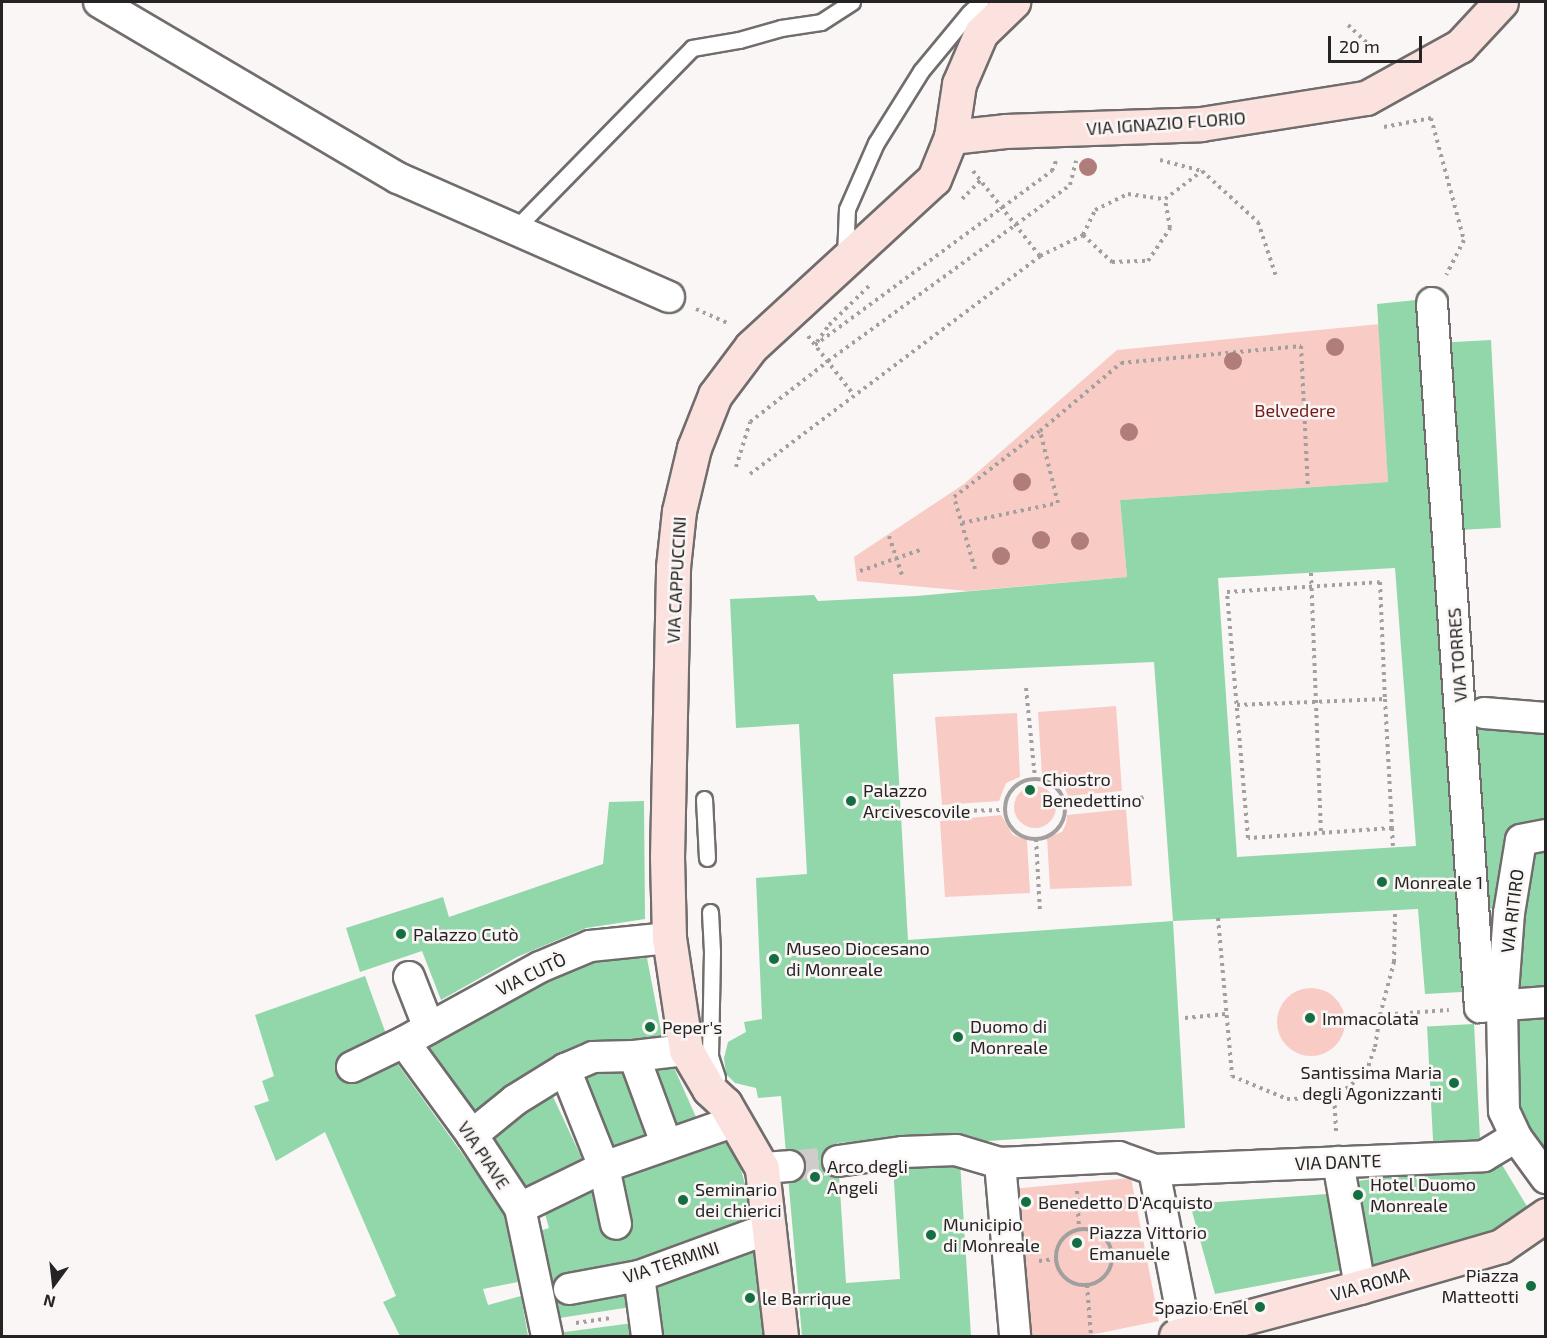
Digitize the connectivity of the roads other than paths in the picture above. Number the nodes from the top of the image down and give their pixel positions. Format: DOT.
graph roads {
  1 [pos="99,2"];
  2 [pos="852,2"];
  3 [pos="981,2"];
  4 [pos="1013,2"];
  5 [pos="1501,2"];
  6 [pos="951,137"];
  7 [pos="515,230"];
  8 [pos="845,262"];
  9 [pos="669,297"];
  10 [pos="1432,303"];
  11 [pos="1484,713"];
  12 [pos="1545,718"];
  13 [pos="704,799"];
  14 [pos="1545,835"];
  15 [pos="707,858"];
  16 [pos="710,912"];
  17 [pos="669,939"];
  18 [pos="409,977"];
  19 [pos="1545,1002"];
  20 [pos="1480,1008"];
  21 [pos="429,1028"];
  22 [pos="404,1042"];
  23 [pos="686,1050"];
  24 [pos="634,1056"];
  25 [pos="352,1067"];
  26 [pos="565,1069"];
  27 [pos="730,1112"];
  28 [pos="472,1135"];
  29 [pos="1516,1137"];
  30 [pos="666,1143"];
  31 [pos="838,1161"];
  32 [pos="1000,1162"];
  33 [pos="1338,1162"];
  34 [pos="603,1167"];
  35 [pos="1154,1170"];
  36 [pos="1545,1178"];
  37 [pos="520,1208"];
  38 [pos="1545,1215"];
  39 [pos="615,1224"];
  40 [pos="770,1228"];
  41 [pos="639,1276"];
  42 [pos="1360,1287"];
  43 [pos="552,1292"];
  44 [pos="646,1325"];
  45 [pos="546,1332"];
  46 [pos="1181,1335"];
  47 [pos="781,1336"];
  48 [pos="1015,1336"];
  1 -- 7 [label="street"];
  2 -- 7 [label="lane"];
  3 -- 8 [label="lane"];
  4 -- 6 [label="street"];
  5 -- 6 [label="street, VIA IGNAZIO FLORIO"];
  6 -- 8 [label="street, VIA CAPPUCCINI"];
  7 -- 9 [label="street"];
  8 -- 17 [label="street, VIA CAPPUCCINI"];
  10 -- 20 [label="street, VIA TORRES"];
  11 -- 12 [label="street"];
  13 -- 15 [label="lane"];
  14 -- 20 [label="street, VIA RITIRO"];
  16 -- 27 [label="lane"];
  17 -- 21 [label="street, VIA CUTÒ"];
  17 -- 23 [label="street, VIA CAPPUCCINI"];
  18 -- 21 [label="street"];
  19 -- 20 [label="street"];
  20 -- 29 [label="street"];
  21 -- 22 [label="street, VIA CUTÒ"];
  22 -- 25 [label="street"];
  22 -- 28 [label="street, VIA PIAVE"];
  23 -- 24 [label="street"];
  23 -- 27 [label="street"];
  24 -- 26 [label="street"];
  24 -- 30 [label="street"];
  26 -- 28 [label="street"];
  26 -- 34 [label="street"];
  27 -- 30 [label="street"];
  27 -- 40 [label="street"];
  28 -- 37 [label="street, VIA PIAVE"];
  29 -- 33 [label="street, VIA DANTE"];
  29 -- 36 [label="street"];
  30 -- 34 [label="street"];
  31 -- 32 [label="street"];
  32 -- 35 [label="street"];
  32 -- 48 [label="street"];
  33 -- 35 [label="street, VIA DANTE"];
  33 -- 42 [label="street"];
  34 -- 37 [label="street"];
  34 -- 39 [label="street"];
  35 -- 46 [label="street"];
  37 -- 43 [label="street, VIA PIAVE"];
  38 -- 42 [label="street, VIA ROMA"];
  40 -- 41 [label="street, VIA TERMINI"];
  40 -- 47 [label="street"];
  41 -- 43 [label="street, VIA TERMINI"];
  41 -- 44 [label="street"];
  42 -- 46 [label="street, VIA ROMA"];
  43 -- 45 [label="street, VIA PIAVE"];
}
